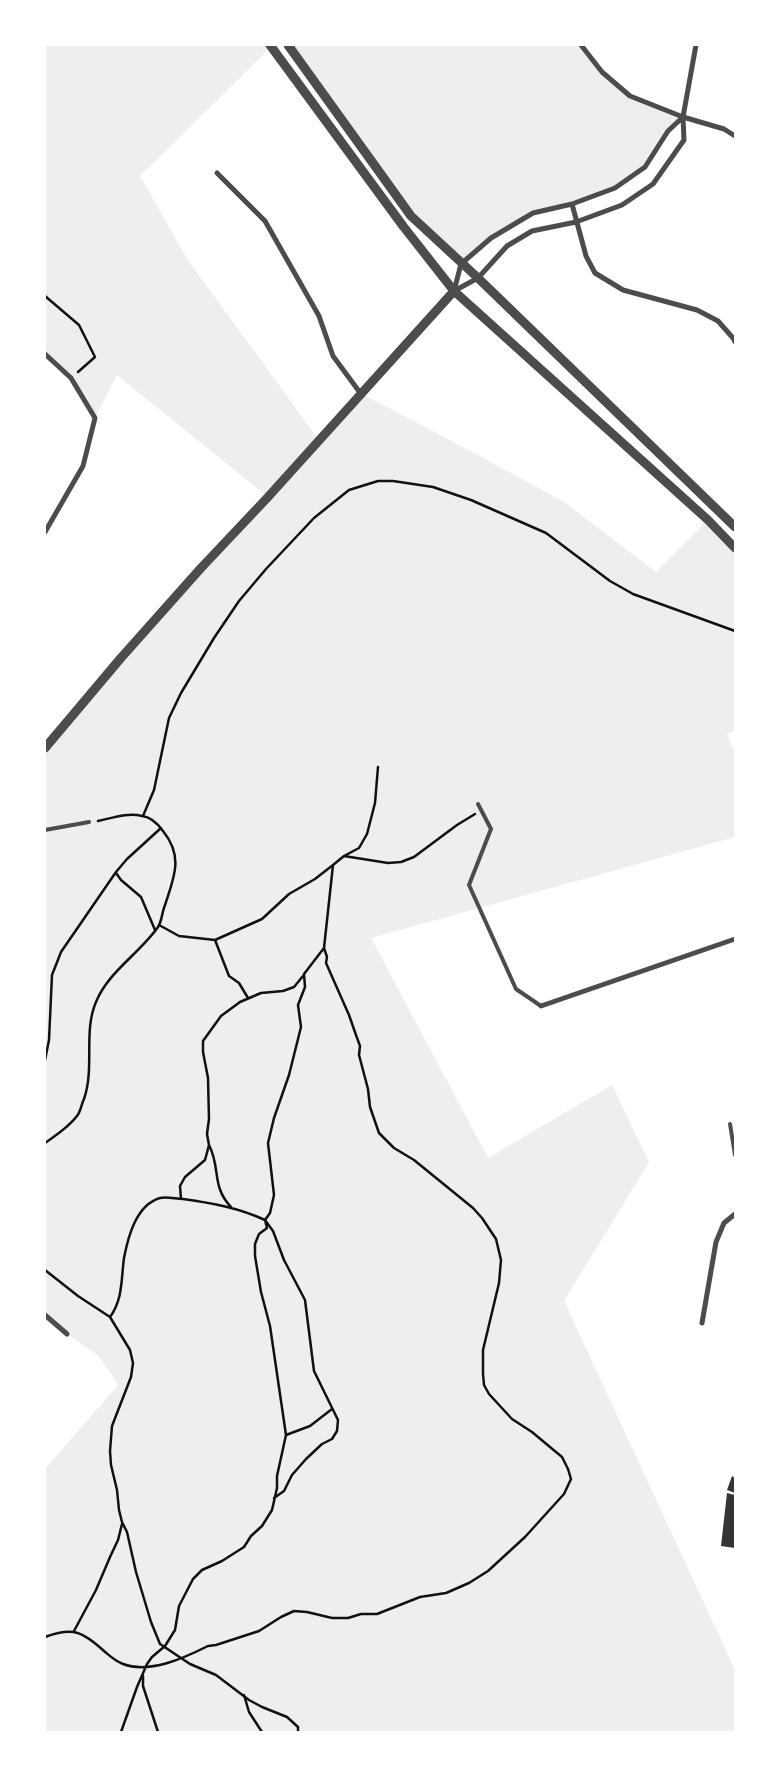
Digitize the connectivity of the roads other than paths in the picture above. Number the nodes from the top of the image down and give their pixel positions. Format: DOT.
graph roads {
  1 [pos="270,45"];
  2 [pos="288,45"];
  3 [pos="581,45"];
  4 [pos="696,45"];
  5 [pos="683,117"];
  6 [pos="735,136"];
  7 [pos="216,173"];
  8 [pos="572,204"];
  9 [pos="576,222"];
  10 [pos="462,264"];
  11 [pos="478,278"];
  12 [pos="454,292"];
  13 [pos="735,342"];
  14 [pos="45,354"];
  15 [pos="362,394"];
  16 [pos="735,526"];
  17 [pos="45,532"];
  18 [pos="735,548"];
  19 [pos="45,748"];
  20 [pos="478,804"];
  21 [pos="89,822"];
  22 [pos="45,830"];
  23 [pos="735,939"];
  24 [pos="541,1006"];
  25 [pos="730,1124"];
  26 [pos="735,1155"];
  27 [pos="735,1214"];
  28 [pos="45,1315"];
  29 [pos="702,1323"];
  30 [pos="67,1334"];
  1 -- 12 [label="street"];
  2 -- 10 [label="street"];
  3 -- 5 [label="street"];
  4 -- 5 [label="street"];
  5 -- 6 [label="street"];
  5 -- 8 [label="street"];
  5 -- 9 [label="street"];
  7 -- 15 [label="street"];
  8 -- 9 [label="street"];
  8 -- 10 [label="street"];
  9 -- 11 [label="street"];
  9 -- 13 [label="street"];
  10 -- 11 [label="street"];
  10 -- 12 [label="street"];
  11 -- 12 [label="street"];
  11 -- 16 [label="street"];
  12 -- 15 [label="street"];
  12 -- 18 [label="street"];
  14 -- 17 [label="street"];
  15 -- 19 [label="street"];
  20 -- 24 [label="lane"];
  21 -- 22 [label="lane"];
  23 -- 24 [label="street"];
  25 -- 26 [label="lane"];
  27 -- 29 [label="street"];
  28 -- 30 [label="street"];
}
